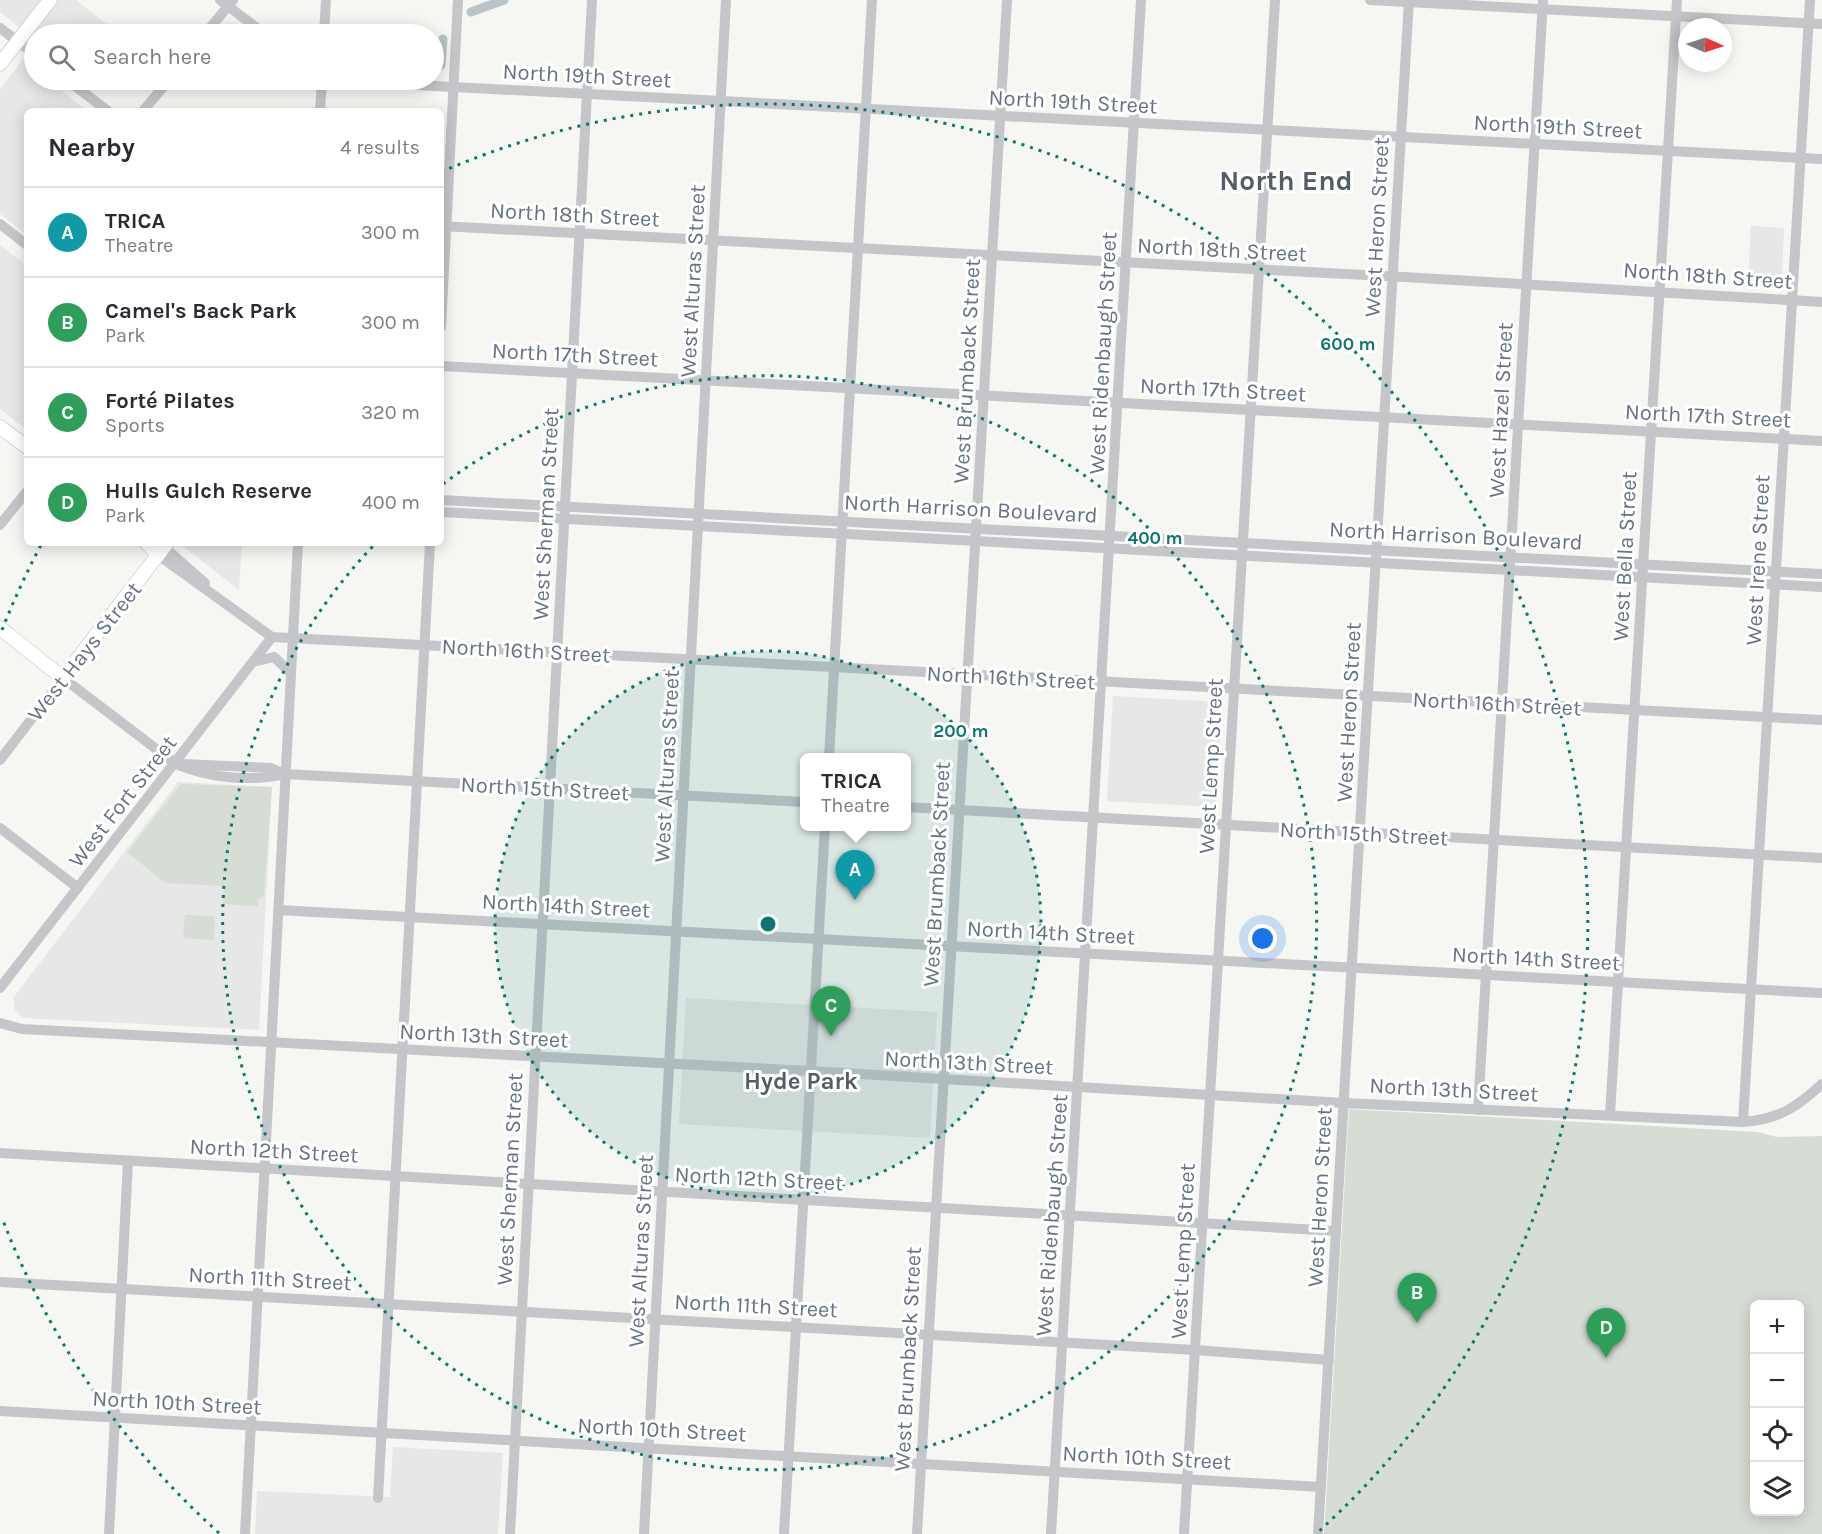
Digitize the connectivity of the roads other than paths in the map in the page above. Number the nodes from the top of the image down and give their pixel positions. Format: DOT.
graph roads {
  1 [pos="50,0"];
  2 [pos="326,0"];
  3 [pos="458,0"];
  4 [pos="592,0"];
  5 [pos="726,0"];
  6 [pos="872,0"];
  7 [pos="1008,0"];
  8 [pos="1141,0"];
  9 [pos="1275,0"];
  10 [pos="1370,0"];
  11 [pos="1677,0"];
  12 [pos="1810,0"];
  13 [pos="1409,1"];
  14 [pos="227,2"];
  15 [pos="1543,4"];
  16 [pos="1676,16"];
  17 [pos="1808,23"];
  18 [pos="31,24"];
  19 [pos="212,24"];
  20 [pos="253,24"];
  21 [pos="325,24"];
  22 [pos="1822,24"];
  23 [pos="0,27"];
  24 [pos="24,33"];
  25 [pos="18,41"];
  26 [pos="24,46"];
  27 [pos="0,64"];
  28 [pos="444,86"];
  29 [pos="454,87"];
  30 [pos="80,90"];
  31 [pos="161,90"];
  32 [pos="322,90"];
  33 [pos="587,94"];
  34 [pos="721,101"];
  35 [pos="104,108"];
  36 [pos="146,108"];
  37 [pos="321,108"];
  38 [pos="866,110"];
  39 [pos="1000,117"];
  40 [pos="1135,124"];
  41 [pos="1267,131"];
  42 [pos="1401,137"];
  43 [pos="1535,145"];
  44 [pos="1668,152"];
  45 [pos="1800,158"];
  46 [pos="1822,159"];
  47 [pos="0,224"];
  48 [pos="444,226"];
  49 [pos="579,234"];
  50 [pos="713,241"];
  51 [pos="24,243"];
  52 [pos="858,249"];
  53 [pos="992,256"];
  54 [pos="1127,263"];
  55 [pos="1259,270"];
  56 [pos="1393,276"];
  57 [pos="1527,283"];
  58 [pos="1659,292"];
  59 [pos="1792,300"];
  60 [pos="1822,302"];
  61 [pos="444,366"];
  62 [pos="572,373"];
  63 [pos="706,380"];
  64 [pos="850,388"];
  65 [pos="984,395"];
  66 [pos="1118,402"];
  67 [pos="1251,410"];
  68 [pos="1385,418"];
  69 [pos="1518,424"];
  70 [pos="0,427"];
  71 [pos="1651,431"];
  72 [pos="1784,439"];
  73 [pos="1822,441"];
  74 [pos="24,445"];
  75 [pos="24,495"];
  76 [pos="444,500"];
  77 [pos="566,507"];
  78 [pos="444,512"];
  79 [pos="699,513"];
  80 [pos="565,519"];
  81 [pos="842,520"];
  82 [pos="0,525"];
  83 [pos="698,526"];
  84 [pos="976,528"];
  85 [pos="842,534"];
  86 [pos="1111,536"];
  87 [pos="975,541"];
  88 [pos="1243,542"];
  89 [pos="298,546"];
  90 [pos="430,546"];
  91 [pos="162,547"];
  92 [pos="1110,548"];
  93 [pos="1377,550"];
  94 [pos="1242,556"];
  95 [pos="1510,558"];
  96 [pos="1376,563"];
  97 [pos="1643,566"];
  98 [pos="1510,571"];
  99 [pos="1776,572"];
  100 [pos="1822,574"];
  101 [pos="1642,578"];
  102 [pos="1775,585"];
  103 [pos="1822,587"];
  104 [pos="0,628"];
  105 [pos="272,637"];
  106 [pos="292,638"];
  107 [pos="424,645"];
  108 [pos="557,652"];
  109 [pos="691,659"];
  110 [pos="254,662"];
  111 [pos="834,667"];
  112 [pos="291,673"];
  113 [pos="967,674"];
  114 [pos="63,678"];
  115 [pos="1102,681"];
  116 [pos="1234,689"];
  117 [pos="1368,696"];
  118 [pos="1502,703"];
  119 [pos="1634,710"];
  120 [pos="1767,717"];
  121 [pos="1822,720"];
  122 [pos="829,753"];
  123 [pos="0,760"];
  124 [pos="176,764"];
  125 [pos="285,774"];
  126 [pos="417,781"];
  127 [pos="550,788"];
  128 [pos="684,795"];
  129 [pos="800,802"];
  130 [pos="911,807"];
  131 [pos="959,810"];
  132 [pos="1094,817"];
  133 [pos="1226,825"];
  134 [pos="0,828"];
  135 [pos="825,831"];
  136 [pos="1360,833"];
  137 [pos="1494,840"];
  138 [pos="1626,847"];
  139 [pos="1759,855"];
  140 [pos="1822,858"];
  141 [pos="78,888"];
  142 [pos="278,909"];
  143 [pos="410,916"];
  144 [pos="543,924"];
  145 [pos="676,931"];
  146 [pos="818,939"];
  147 [pos="951,946"];
  148 [pos="1086,953"];
  149 [pos="1218,960"];
  150 [pos="1352,968"];
  151 [pos="1486,974"];
  152 [pos="1618,981"];
  153 [pos="0,988"];
  154 [pos="1751,988"];
  155 [pos="1822,993"];
  156 [pos="1,1025"];
  157 [pos="271,1042"];
  158 [pos="402,1050"];
  159 [pos="536,1058"];
  160 [pos="669,1065"];
  161 [pos="811,1071"];
  162 [pos="943,1080"];
  163 [pos="1822,1084"];
  164 [pos="1078,1088"];
  165 [pos="1210,1095"];
  166 [pos="1344,1103"];
  167 [pos="1478,1110"];
  168 [pos="1610,1115"];
  169 [pos="1743,1122"];
  170 [pos="0,1153"];
  171 [pos="129,1161"];
  172 [pos="264,1169"];
  173 [pos="396,1176"];
  174 [pos="529,1184"];
  175 [pos="662,1192"];
  176 [pos="803,1200"];
  177 [pos="936,1208"];
  178 [pos="1070,1215"];
  179 [pos="1203,1223"];
  180 [pos="1336,1231"];
  181 [pos="0,1282"];
  182 [pos="122,1289"];
  183 [pos="258,1296"];
  184 [pos="389,1304"];
  185 [pos="522,1311"];
  186 [pos="655,1319"];
  187 [pos="796,1327"];
  188 [pos="928,1334"];
  189 [pos="1062,1342"];
  190 [pos="1195,1350"];
  191 [pos="1329,1360"];
  192 [pos="0,1411"];
  193 [pos="115,1418"];
  194 [pos="251,1426"];
  195 [pos="382,1433"];
  196 [pos="515,1440"];
  197 [pos="648,1448"];
  198 [pos="788,1456"];
  199 [pos="921,1464"];
  200 [pos="1055,1471"];
  201 [pos="1188,1479"];
  202 [pos="1321,1488"];
  203 [pos="378,1498"];
  204 [pos="109,1534"];
  205 [pos="245,1534"];
  206 [pos="510,1534"];
  207 [pos="644,1534"];
  208 [pos="784,1534"];
  209 [pos="917,1534"];
  210 [pos="1051,1534"];
  211 [pos="1184,1534"];
  212 [pos="1318,1534"];
  1 -- 18 [label="main road"];
  2 -- 21 [label="street"];
  3 -- 29 [label="street"];
  4 -- 33 [label="street, West Sherman Street"];
  5 -- 34 [label="street, West Alturas Street"];
  6 -- 38 [label="street"];
  7 -- 39 [label="street, West Brumback Street"];
  8 -- 40 [label="street, West Ridenbaugh Street"];
  9 -- 41 [label="street, West Lemp Street"];
  10 -- 13 [label="street"];
  11 -- 16 [label="street, West Bella Street"];
  12 -- 17 [label="street, West Irene Street"];
  13 -- 15 [label="street"];
  13 -- 42 [label="street, West Heron Street"];
  14 -- 19 [label="street"];
  14 -- 20 [label="street"];
  15 -- 16 [label="street"];
  15 -- 43 [label="street, West Hazel Street"];
  16 -- 17 [label="street"];
  16 -- 44 [label="street, West Bella Street"];
  17 -- 22 [label="street"];
  17 -- 45 [label="street, West Irene Street"];
  23 -- 25 [label="street"];
  24 -- 25 [label="main road"];
  25 -- 26 [label="street"];
  25 -- 27 [label="main road"];
  28 -- 29 [label="street, North 19th Street"];
  29 -- 33 [label="street, North 19th Street"];
  29 -- 48 [label="street"];
  30 -- 35 [label="street"];
  31 -- 36 [label="street"];
  32 -- 37 [label="street"];
  33 -- 34 [label="street, North 19th Street"];
  33 -- 49 [label="street, West Sherman Street"];
  34 -- 38 [label="street, North 19th Street"];
  34 -- 50 [label="street, West Alturas Street"];
  38 -- 39 [label="street, North 19th Street"];
  38 -- 52 [label="street"];
  39 -- 40 [label="street, North 19th Street"];
  39 -- 53 [label="street, West Brumback Street"];
  40 -- 41 [label="street, North 19th Street"];
  40 -- 54 [label="street, West Ridenbaugh Street"];
  41 -- 42 [label="street, North 19th Street"];
  41 -- 55 [label="street, West Lemp Street"];
  42 -- 43 [label="street, North 19th Street"];
  42 -- 56 [label="street, West Heron Street"];
  43 -- 44 [label="street, North 19th Street"];
  43 -- 57 [label="street, West Hazel Street"];
  44 -- 45 [label="street, North 19th Street"];
  44 -- 58 [label="street, West Bella Street"];
  45 -- 46 [label="street, North 19th Street"];
  45 -- 59 [label="street, West Irene Street"];
  47 -- 51 [label="street"];
  48 -- 49 [label="street, North 18th Street"];
  49 -- 50 [label="street, North 18th Street"];
  49 -- 62 [label="street, West Sherman Street"];
  50 -- 52 [label="street, North 18th Street"];
  50 -- 63 [label="street, West Alturas Street"];
  52 -- 53 [label="street, North 18th Street"];
  52 -- 64 [label="street"];
  53 -- 54 [label="street, North 18th Street"];
  53 -- 65 [label="street, West Brumback Street"];
  54 -- 55 [label="street, North 18th Street"];
  54 -- 66 [label="street, West Ridenbaugh Street"];
  55 -- 56 [label="street, North 18th Street"];
  55 -- 67 [label="street, West Lemp Street"];
  56 -- 57 [label="street, North 18th Street"];
  56 -- 68 [label="street, West Heron Street"];
  57 -- 58 [label="street, North 18th Street"];
  57 -- 69 [label="street, West Hazel Street"];
  58 -- 59 [label="street, North 18th Street"];
  58 -- 71 [label="street, West Bella Street"];
  59 -- 60 [label="street, North 18th Street"];
  59 -- 72 [label="street, West Irene Street"];
  61 -- 62 [label="street, North 17th Street"];
  62 -- 63 [label="street, North 17th Street"];
  62 -- 77 [label="street, West Sherman Street"];
  63 -- 64 [label="street, North 17th Street"];
  63 -- 79 [label="street, West Alturas Street"];
  64 -- 65 [label="street, North 17th Street"];
  64 -- 81 [label="street"];
  65 -- 66 [label="street, North 17th Street"];
  65 -- 84 [label="street, West Brumback Street"];
  66 -- 67 [label="street, North 17th Street"];
  66 -- 86 [label="street, West Ridenbaugh Street"];
  67 -- 68 [label="street, North 17th Street"];
  67 -- 88 [label="street, West Lemp Street"];
  68 -- 69 [label="street, North 17th Street"];
  68 -- 93 [label="street, West Heron Street"];
  69 -- 71 [label="street, North 17th Street"];
  69 -- 95 [label="street, West Hazel Street"];
  70 -- 74 [label="main road"];
  71 -- 72 [label="street, North 17th Street"];
  71 -- 97 [label="street, West Bella Street"];
  72 -- 73 [label="street, North 17th Street"];
  72 -- 99 [label="street, West Irene Street"];
  75 -- 82 [label="street"];
  76 -- 77 [label="street, North Harrison Boulevard"];
  77 -- 79 [label="street, North Harrison Boulevard"];
  77 -- 80 [label="street, West Sherman Street"];
  78 -- 80 [label="street, North Harrison Boulevard"];
  79 -- 81 [label="street, North Harrison Boulevard"];
  79 -- 83 [label="street, West Alturas Street"];
  80 -- 83 [label="street, North Harrison Boulevard"];
  80 -- 108 [label="street, West Sherman Street"];
  81 -- 84 [label="street, North Harrison Boulevard"];
  81 -- 85 [label="street"];
  83 -- 85 [label="street, North Harrison Boulevard"];
  83 -- 109 [label="street, West Alturas Street"];
  84 -- 86 [label="street, North Harrison Boulevard"];
  84 -- 87 [label="street, West Brumback Street"];
  85 -- 87 [label="street, North Harrison Boulevard"];
  85 -- 111 [label="street"];
  86 -- 88 [label="street, North Harrison Boulevard"];
  86 -- 92 [label="street, West Ridenbaugh Street"];
  87 -- 92 [label="street, North Harrison Boulevard"];
  87 -- 113 [label="street, West Brumback Street"];
  88 -- 93 [label="street, North Harrison Boulevard"];
  88 -- 94 [label="street, West Lemp Street"];
  89 -- 106 [label="street"];
  90 -- 107 [label="street"];
  91 -- 105 [label="street"];
  91 -- 114 [label="main road, West Hays Street"];
  92 -- 94 [label="street, North Harrison Boulevard"];
  92 -- 115 [label="street, West Ridenbaugh Street"];
  93 -- 95 [label="street, North Harrison Boulevard"];
  93 -- 96 [label="street, West Heron Street"];
  94 -- 96 [label="street, North Harrison Boulevard"];
  94 -- 116 [label="street, West Lemp Street"];
  95 -- 97 [label="street, North Harrison Boulevard"];
  95 -- 98 [label="street, West Hazel Street"];
  96 -- 98 [label="street, North Harrison Boulevard"];
  96 -- 117 [label="street, West Heron Street"];
  97 -- 99 [label="street, North Harrison Boulevard"];
  97 -- 101 [label="street, West Bella Street"];
  98 -- 101 [label="street, North Harrison Boulevard"];
  98 -- 118 [label="street, West Hazel Street"];
  99 -- 100 [label="street, North Harrison Boulevard"];
  99 -- 102 [label="street, West Irene Street"];
  101 -- 102 [label="street, North Harrison Boulevard"];
  101 -- 119 [label="street, West Bella Street"];
  102 -- 103 [label="street, North Harrison Boulevard"];
  102 -- 120 [label="street, West Irene Street"];
  104 -- 114 [label="main road"];
  105 -- 106 [label="street, North 16th Street"];
  105 -- 110 [label="street, West Fort Street"];
  106 -- 107 [label="street, North 16th Street"];
  106 -- 112 [label="street"];
  107 -- 108 [label="street, North 16th Street"];
  107 -- 126 [label="street"];
  108 -- 109 [label="street, North 16th Street"];
  108 -- 127 [label="street, West Sherman Street"];
  109 -- 111 [label="street, North 16th Street"];
  109 -- 128 [label="street, West Alturas Street"];
  110 -- 112 [label="street"];
  110 -- 124 [label="street, West Fort Street"];
  111 -- 113 [label="street, North 16th Street"];
  111 -- 122 [label="street"];
  112 -- 125 [label="street"];
  113 -- 115 [label="street, North 16th Street"];
  113 -- 131 [label="street, West Brumback Street"];
  114 -- 123 [label="street, West Hays Street"];
  114 -- 124 [label="street"];
  115 -- 116 [label="street, North 16th Street"];
  115 -- 132 [label="street, West Ridenbaugh Street"];
  116 -- 117 [label="street, North 16th Street"];
  116 -- 133 [label="street, West Lemp Street"];
  117 -- 118 [label="street, North 16th Street"];
  117 -- 136 [label="street, West Heron Street"];
  118 -- 119 [label="street, North 16th Street"];
  118 -- 137 [label="street, West Hazel Street"];
  119 -- 120 [label="street, North 16th Street"];
  119 -- 138 [label="street, West Bella Street"];
  120 -- 121 [label="street, North 16th Street"];
  120 -- 139 [label="street, West Irene Street"];
  124 -- 125 [label="street, North 15th Street"];
  124 -- 141 [label="street, West Fort Street"];
  125 -- 126 [label="street, North 15th Street"];
  125 -- 142 [label="street"];
  126 -- 127 [label="street, North 15th Street"];
  126 -- 143 [label="street"];
  127 -- 128 [label="street, North 15th Street"];
  127 -- 144 [label="street, West Sherman Street"];
  128 -- 129 [label="street, North 15th Street"];
  128 -- 145 [label="street, West Alturas Street"];
  130 -- 131 [label="street, North 15th Street"];
  131 -- 132 [label="street, North 15th Street"];
  131 -- 147 [label="street, West Brumback Street"];
  132 -- 133 [label="street, North 15th Street"];
  132 -- 148 [label="street, West Ridenbaugh Street"];
  133 -- 136 [label="street, North 15th Street"];
  133 -- 149 [label="street, West Lemp Street"];
  134 -- 141 [label="street"];
  135 -- 146 [label="street"];
  136 -- 137 [label="street, North 15th Street"];
  136 -- 150 [label="street, West Heron Street"];
  137 -- 138 [label="street, North 15th Street"];
  137 -- 151 [label="street, West Hazel Street"];
  138 -- 139 [label="street, North 15th Street"];
  138 -- 152 [label="street, West Bella Street"];
  139 -- 140 [label="street, North 15th Street"];
  139 -- 154 [label="street, West Irene Street"];
  141 -- 153 [label="street, West Fort Street"];
  142 -- 143 [label="street, North 14th Street"];
  142 -- 157 [label="street"];
  143 -- 144 [label="street, North 14th Street"];
  143 -- 158 [label="street"];
  144 -- 145 [label="street, North 14th Street"];
  144 -- 159 [label="street, West Sherman Street"];
  145 -- 146 [label="street, North 14th Street"];
  145 -- 160 [label="street, West Alturas Street"];
  146 -- 147 [label="street, North 14th Street"];
  146 -- 161 [label="street"];
  147 -- 148 [label="street, North 14th Street"];
  147 -- 162 [label="street, West Brumback Street"];
  148 -- 149 [label="street, North 14th Street"];
  148 -- 164 [label="street, West Ridenbaugh Street"];
  149 -- 150 [label="street, North 14th Street"];
  149 -- 165 [label="street, West Lemp Street"];
  150 -- 151 [label="street, North 14th Street"];
  150 -- 166 [label="street, West Heron Street"];
  151 -- 152 [label="street, North 14th Street"];
  151 -- 167 [label="street, West Hazel Street"];
  152 -- 154 [label="street, North 14th Street"];
  152 -- 168 [label="street, West Bella Street"];
  154 -- 155 [label="street, North 14th Street"];
  154 -- 169 [label="street, West Irene Street"];
  156 -- 157 [label="street, North 13th Street"];
  157 -- 158 [label="street, North 13th Street"];
  157 -- 172 [label="street"];
  158 -- 159 [label="street, North 13th Street"];
  158 -- 173 [label="street"];
  159 -- 160 [label="street, North 13th Street"];
  159 -- 174 [label="street, West Sherman Street"];
  160 -- 161 [label="street, North 13th Street"];
  160 -- 175 [label="street, West Alturas Street"];
  161 -- 162 [label="street, North 13th Street"];
  161 -- 176 [label="street"];
  162 -- 164 [label="street, North 13th Street"];
  162 -- 177 [label="street, West Brumback Street"];
  163 -- 169 [label="street, North 13th Street"];
  164 -- 165 [label="street, North 13th Street"];
  164 -- 178 [label="street, West Ridenbaugh Street"];
  165 -- 166 [label="street, North 13th Street"];
  165 -- 179 [label="street, West Lemp Street"];
  166 -- 167 [label="street, North 13th Street"];
  166 -- 180 [label="street, West Heron Street"];
  167 -- 168 [label="street, North 13th Street"];
  168 -- 169 [label="street, North 13th Street"];
  170 -- 171 [label="street, North 12th Street"];
  171 -- 172 [label="street, North 12th Street"];
  171 -- 182 [label="street"];
  172 -- 173 [label="street, North 12th Street"];
  172 -- 183 [label="street"];
  173 -- 174 [label="street, North 12th Street"];
  173 -- 184 [label="street"];
  174 -- 175 [label="street, North 12th Street"];
  174 -- 185 [label="street, West Sherman Street"];
  175 -- 176 [label="street, North 12th Street"];
  175 -- 186 [label="street, West Alturas Street"];
  176 -- 177 [label="street, North 12th Street"];
  176 -- 187 [label="street"];
  177 -- 178 [label="street, North 12th Street"];
  177 -- 188 [label="street, West Brumback Street"];
  178 -- 179 [label="street, North 12th Street"];
  178 -- 189 [label="street, West Ridenbaugh Street"];
  179 -- 180 [label="street, North 12th Street"];
  179 -- 190 [label="street, West Lemp Street"];
  180 -- 191 [label="street, West Heron Street"];
  181 -- 182 [label="street, North 11th Street"];
  182 -- 183 [label="street, North 11th Street"];
  182 -- 193 [label="street"];
  183 -- 184 [label="street, North 11th Street"];
  183 -- 194 [label="street"];
  184 -- 185 [label="street, North 11th Street"];
  184 -- 195 [label="street"];
  185 -- 186 [label="street, North 11th Street"];
  185 -- 196 [label="street, West Sherman Street"];
  186 -- 187 [label="street, North 11th Street"];
  186 -- 197 [label="street, West Alturas Street"];
  187 -- 188 [label="street, North 11th Street"];
  187 -- 198 [label="street"];
  188 -- 189 [label="street, North 11th Street"];
  188 -- 199 [label="street, West Brumback Street"];
  189 -- 190 [label="street, North 11th Street"];
  189 -- 200 [label="street, West Ridenbaugh Street"];
  190 -- 191 [label="street, North 11th Street"];
  190 -- 201 [label="street, West Lemp Street"];
  191 -- 202 [label="street, West Heron Street"];
  192 -- 193 [label="street, North 10th Street"];
  193 -- 194 [label="street, North 10th Street"];
  193 -- 204 [label="street"];
  194 -- 195 [label="street, North 10th Street"];
  194 -- 205 [label="street"];
  195 -- 196 [label="street, North 10th Street"];
  195 -- 203 [label="street"];
  196 -- 197 [label="street, North 10th Street"];
  196 -- 206 [label="street, West Sherman Street"];
  197 -- 198 [label="street, North 10th Street"];
  197 -- 207 [label="street, West Alturas Street"];
  198 -- 199 [label="street, North 10th Street"];
  198 -- 208 [label="street"];
  199 -- 200 [label="street, North 10th Street"];
  199 -- 209 [label="street, West Brumback Street"];
  200 -- 201 [label="street, North 10th Street"];
  200 -- 210 [label="street, West Ridenbaugh Street"];
  201 -- 202 [label="street, North 10th Street"];
  201 -- 211 [label="street, West Lemp Street"];
  202 -- 212 [label="street, West Heron Street"];
}
